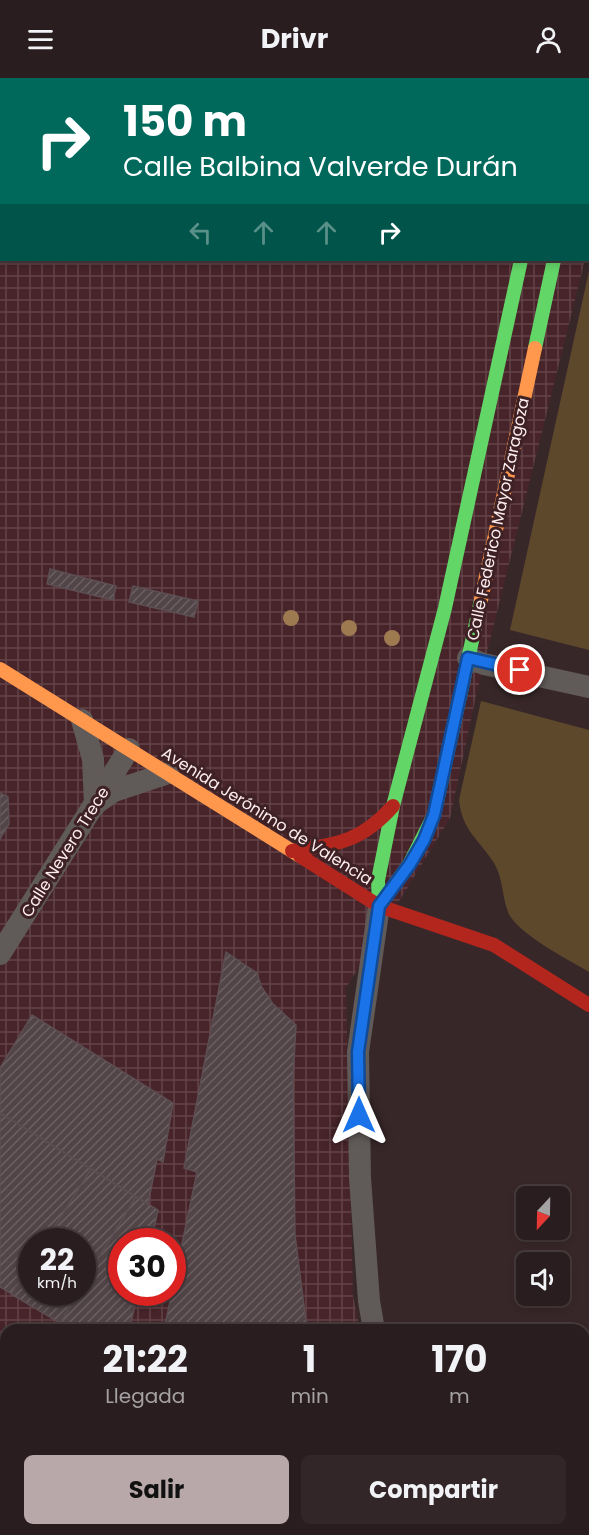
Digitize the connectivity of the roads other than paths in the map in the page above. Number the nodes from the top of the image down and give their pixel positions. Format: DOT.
graph roads {
  1 [pos="521,261"];
  2 [pos="554,261"];
  3 [pos="468,658"];
  4 [pos="0,669"];
  5 [pos="589,687"];
  6 [pos="82,720"];
  7 [pos="129,749"];
  8 [pos="168,773"];
  9 [pos="95,805"];
  10 [pos="393,806"];
  11 [pos="292,851"];
  12 [pos="379,906"];
  13 [pos="0,954"];
  14 [pos="589,1005"];
  15 [pos="373,1324"];
  1 -- 10 [label="main road, Calle Federico Mayor Zaragoza"];
  2 -- 3 [label="main road, Calle Federico Mayor Zaragoza"];
  3 -- 5 [label="street"];
  3 -- 12 [label="main road, Calle Federico Mayor Zaragoza"];
  4 -- 6 [label="main road, Avenida Jerónimo de Valencia"];
  6 -- 7 [label="main road, Avenida Jerónimo de Valencia"];
  6 -- 9 [label="street"];
  7 -- 8 [label="main road, Avenida Jerónimo de Valencia"];
  7 -- 9 [label="street, Calle Nevero Trece"];
  8 -- 9 [label="street"];
  8 -- 11 [label="main road, Avenida Jerónimo de Valencia"];
  9 -- 13 [label="street, Calle Nevero Trece"];
  10 -- 11 [label="main road"];
  10 -- 12 [label="main road, Calle Federico Mayor Zaragoza"];
  11 -- 12 [label="main road, Avenida Jerónimo de Valencia"];
  12 -- 14 [label="main road, Avenida Jerónimo de Valencia"];
  12 -- 15 [label="street, Calle Federico Mayor Zaragoza"];
}
